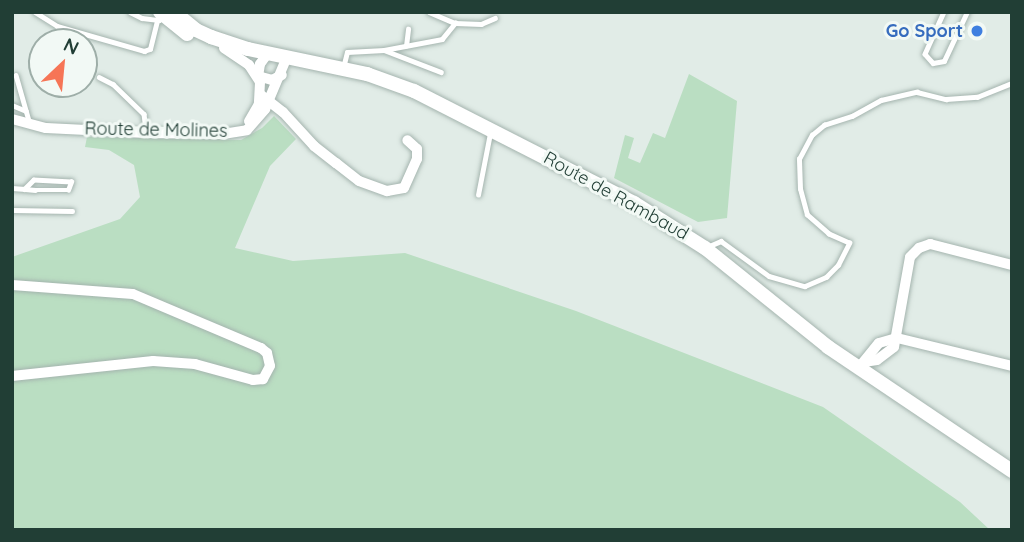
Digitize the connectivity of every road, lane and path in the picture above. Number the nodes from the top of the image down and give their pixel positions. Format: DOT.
graph roads {
  1 [pos="35,12"];
  2 [pos="130,12"];
  3 [pos="429,12"];
  4 [pos="944,12"];
  5 [pos="967,12"];
  6 [pos="168,16"];
  7 [pos="495,18"];
  8 [pos="455,23"];
  9 [pos="408,29"];
  10 [pos="406,46"];
  11 [pos="224,48"];
  12 [pos="248,49"];
  13 [pos="384,50"];
  14 [pos="268,53"];
  15 [pos="287,57"];
  16 [pos="343,69"];
  17 [pos="440,72"];
  18 [pos="16,75"];
  19 [pos="282,75"];
  20 [pos="258,76"];
  21 [pos="99,77"];
  22 [pos="1012,83"];
  23 [pos="265,98"];
  24 [pos="12,105"];
  25 [pos="27,112"];
  26 [pos="12,119"];
  27 [pos="30,125"];
  28 [pos="491,129"];
  29 [pos="147,133"];
  30 [pos="407,139"];
  31 [pos="12,188"];
  32 [pos="25,189"];
  33 [pos="478,195"];
  34 [pos="12,210"];
  35 [pos="72,211"];
  36 [pos="705,247"];
  37 [pos="1012,265"];
  38 [pos="12,285"];
  39 [pos="897,338"];
  40 [pos="861,365"];
  41 [pos="1012,366"];
  42 [pos="12,376"];
  43 [pos="1012,471"];
  1 -- 6 [label="lane"];
  2 -- 6 [label="lane"];
  3 -- 8 [label="lane"];
  4 -- 5 [label="lane"];
  6 -- 11 [label="street, Route de Rambaud"];
  6 -- 12 [label="street, Route de Rambaud"];
  7 -- 8 [label="lane"];
  8 -- 10 [label="lane"];
  9 -- 10 [label="lane"];
  10 -- 13 [label="lane"];
  11 -- 12 [label="street, Route de Rambaud"];
  11 -- 20 [label="street"];
  12 -- 14 [label="street, Route de Rambaud"];
  13 -- 16 [label="lane"];
  13 -- 17 [label="lane"];
  14 -- 15 [label="street, Route de Rambaud"];
  14 -- 20 [label="street"];
  15 -- 16 [label="street, Route de Rambaud"];
  15 -- 19 [label="street"];
  16 -- 28 [label="street, Route de Rambaud"];
  18 -- 25 [label="lane"];
  19 -- 20 [label="street"];
  19 -- 23 [label="street"];
  20 -- 23 [label="street"];
  21 -- 29 [label="lane"];
  22 -- 36 [label="lane"];
  23 -- 29 [label="street, Route de Molines"];
  23 -- 30 [label="street"];
  24 -- 25 [label="lane"];
  25 -- 27 [label="lane"];
  26 -- 27 [label="street, Route de Molines"];
  27 -- 29 [label="street, Route de Molines"];
  28 -- 33 [label="lane"];
  28 -- 36 [label="street, Route de Rambaud"];
  31 -- 32 [label="lane"];
  32 -- 32 [label="lane"];
  34 -- 35 [label="lane"];
  36 -- 40 [label="street, Route de Rambaud"];
  37 -- 39 [label="street"];
  38 -- 42 [label="street"];
  39 -- 40 [label="street"];
  39 -- 41 [label="street"];
  40 -- 43 [label="street, Route de Rambaud"];
}
